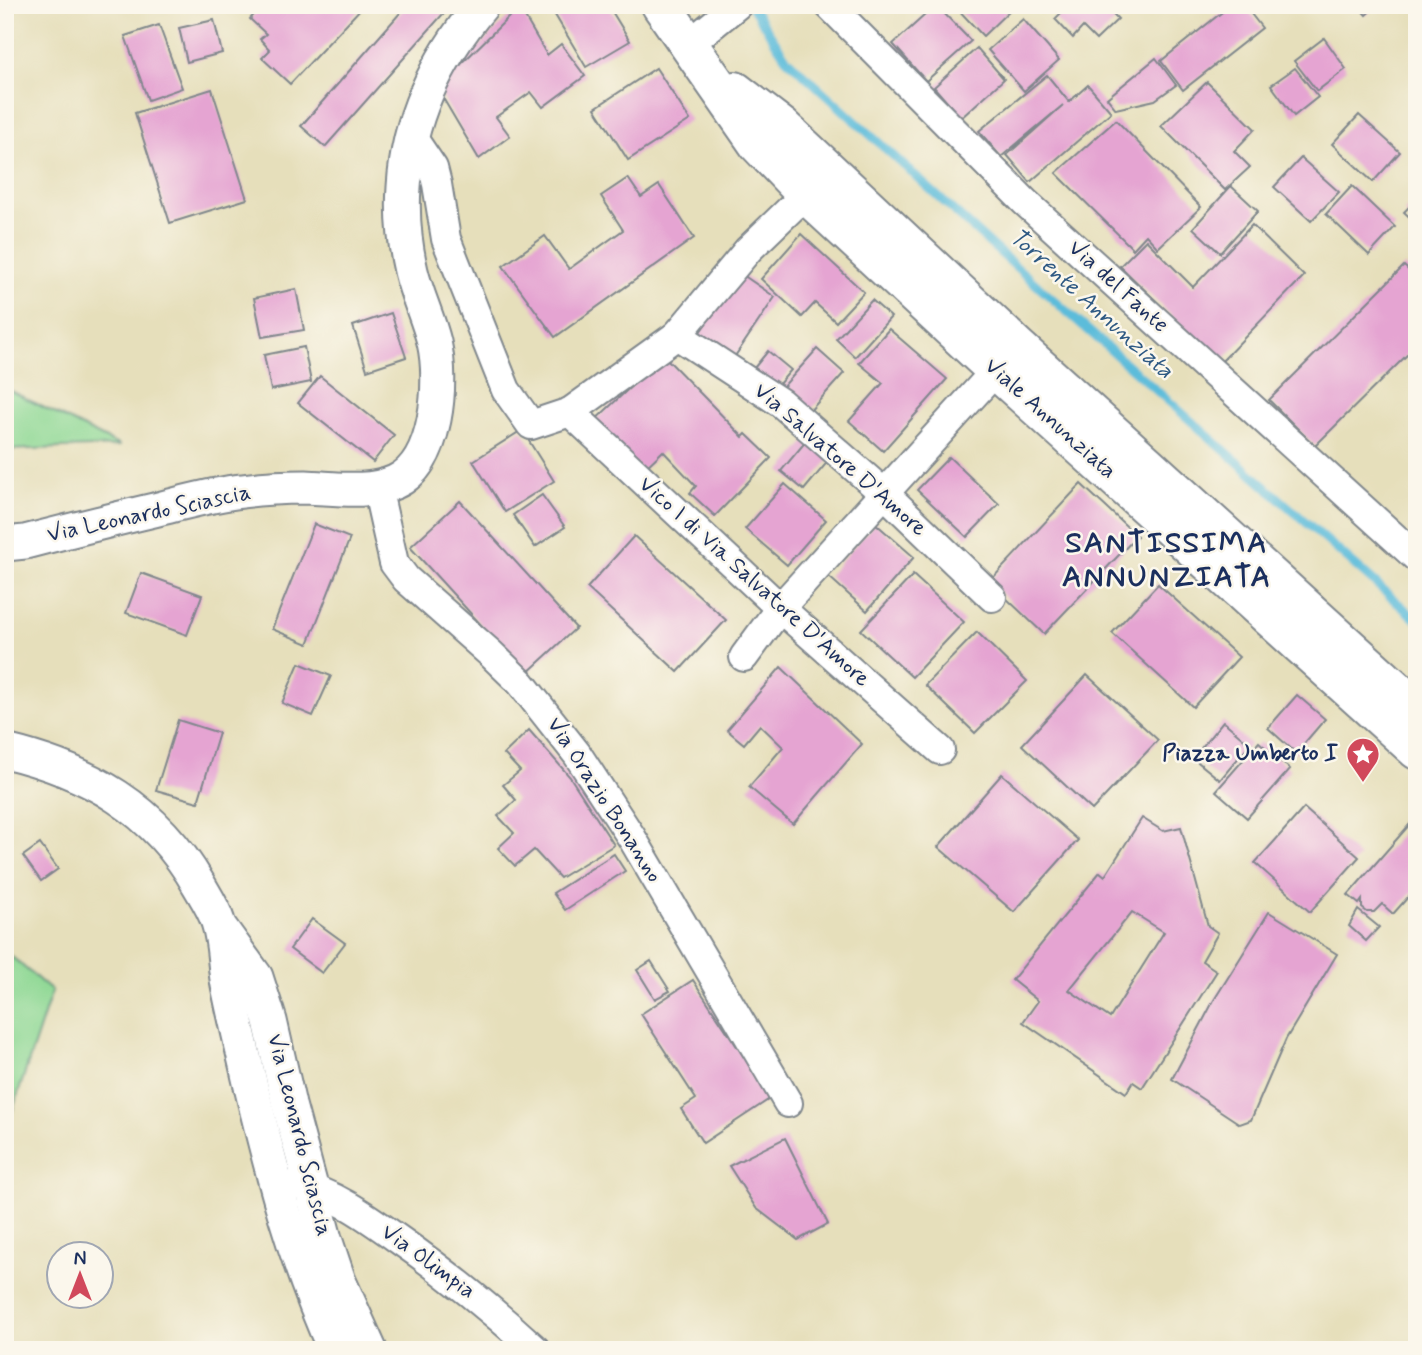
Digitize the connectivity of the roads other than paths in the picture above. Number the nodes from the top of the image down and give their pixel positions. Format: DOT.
graph roads {
  1 [pos="482,5"];
  2 [pos="661,5"];
  3 [pos="737,5"];
  4 [pos="829,5"];
  5 [pos="703,46"];
  6 [pos="412,137"];
  7 [pos="806,194"];
  8 [pos="677,335"];
  9 [pos="1006,358"];
  10 [pos="570,412"];
  11 [pos="377,487"];
  12 [pos="885,494"];
  13 [pos="5,544"];
  14 [pos="1417,558"];
  15 [pos="992,597"];
  16 [pos="780,608"];
  17 [pos="744,657"];
  18 [pos="1412,726"];
  19 [pos="940,750"];
  20 [pos="5,751"];
  21 [pos="219,925"];
  22 [pos="788,1103"];
  23 [pos="275,1180"];
  24 [pos="310,1188"];
  25 [pos="335,1350"];
  26 [pos="370,1350"];
  27 [pos="536,1350"];
  1 -- 6 [label="street"];
  2 -- 5 [label="main road, Viale Annunziata"];
  3 -- 5 [label="street"];
  4 -- 14 [label="street, Via del Fante"];
  5 -- 7 [label="main road, Viale Annunziata"];
  5 -- 9 [label="main road, Viale Annunziata"];
  6 -- 10 [label="street"];
  6 -- 11 [label="street"];
  7 -- 8 [label="street"];
  7 -- 9 [label="main road, Viale Annunziata"];
  8 -- 10 [label="street"];
  8 -- 12 [label="street, Via Salvatore D'Amore"];
  9 -- 12 [label="street"];
  9 -- 18 [label="main road, Viale Annunziata"];
  10 -- 16 [label="street, Vico I di Via Salvatore D'Amore"];
  11 -- 13 [label="street, Via Leonardo Sciascia"];
  11 -- 22 [label="street, Via Orazio Bonanno"];
  12 -- 15 [label="street, Via Salvatore D'Amore"];
  12 -- 16 [label="street"];
  16 -- 17 [label="street"];
  16 -- 19 [label="street, Vico I di Via Salvatore D'Amore"];
  20 -- 21 [label="street, Via Leonardo Sciascia"];
  21 -- 23 [label="street, Via Leonardo Sciascia"];
  21 -- 24 [label="street, Via Leonardo Sciascia"];
  23 -- 24 [label="street, Via Olimpia"];
  23 -- 25 [label="street, Via Leonardo Sciascia"];
  24 -- 26 [label="street, Via Leonardo Sciascia"];
  24 -- 27 [label="street, Via Olimpia"];
}
